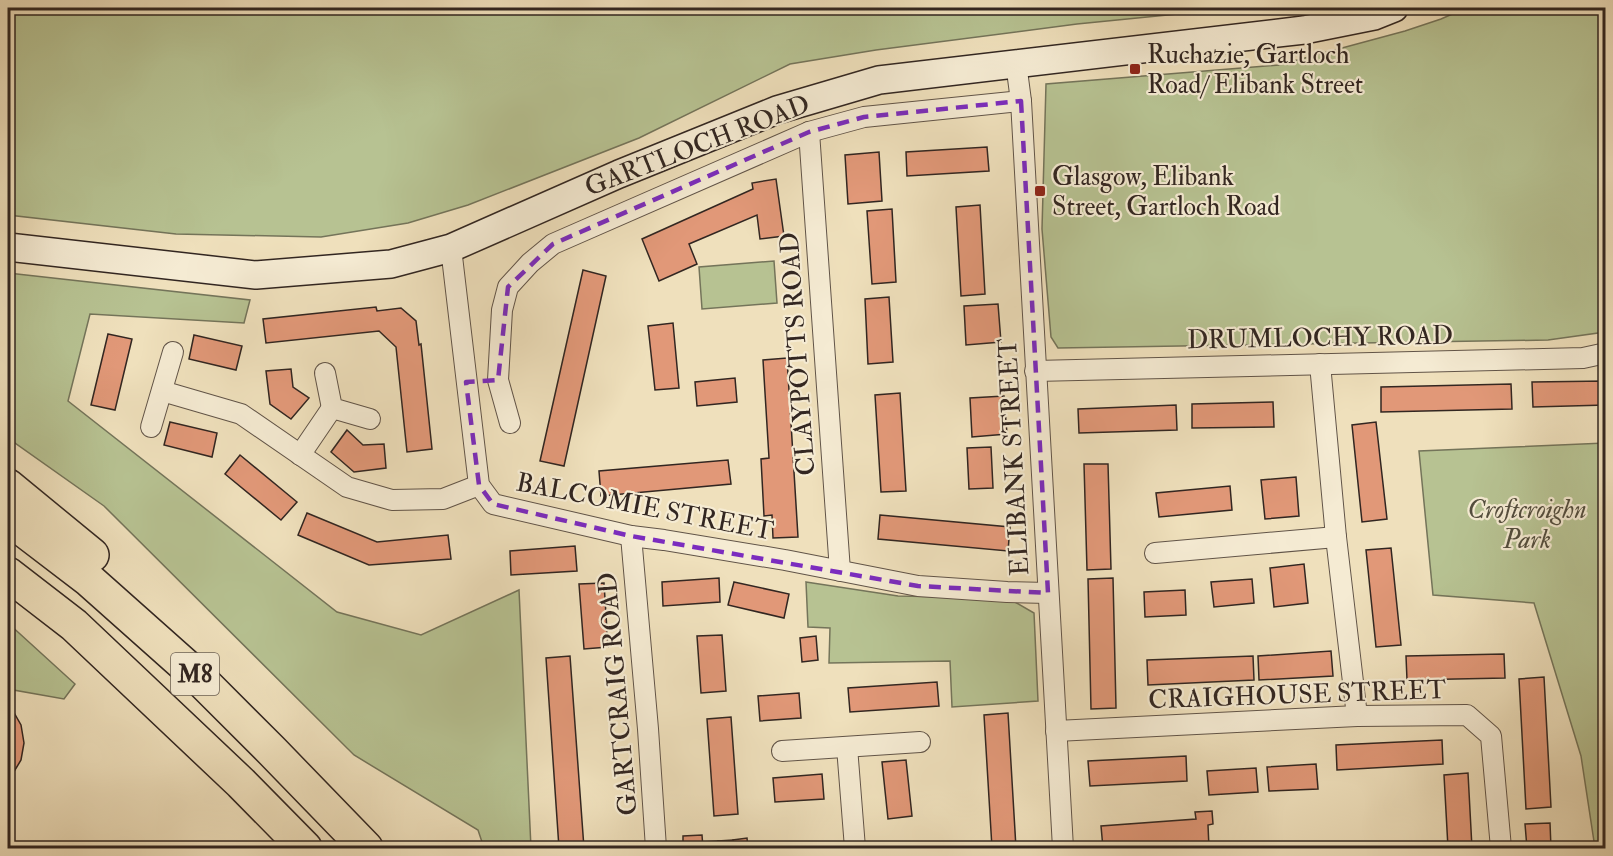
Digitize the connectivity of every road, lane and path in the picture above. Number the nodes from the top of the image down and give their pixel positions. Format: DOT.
graph roads {
  1 [pos="1394,8"];
  2 [pos="1016,63"];
  3 [pos="1021,101"];
  4 [pos="809,132"];
  5 [pos="8,247"];
  6 [pos="451,248"];
  7 [pos="173,352"];
  8 [pos="1605,353"];
  9 [pos="1320,364"];
  10 [pos="1035,371"];
  11 [pos="325,373"];
  12 [pos="498,380"];
  13 [pos="466,382"];
  14 [pos="162,391"];
  15 [pos="332,408"];
  16 [pos="370,419"];
  17 [pos="510,423"];
  18 [pos="151,427"];
  19 [pos="300,455"];
  20 [pos="479,485"];
  21 [pos="8,486"];
  22 [pos="8,518"];
  23 [pos="631,536"];
  24 [pos="1336,537"];
  25 [pos="1155,553"];
  26 [pos="840,571"];
  27 [pos="8,574"];
  28 [pos="1048,593"];
  29 [pos="198,677"];
  30 [pos="1357,716"];
  31 [pos="1056,731"];
  32 [pos="920,742"];
  33 [pos="847,747"];
  34 [pos="782,751"];
  35 [pos="305,849"];
  36 [pos="366,849"];
  37 [pos="656,849"];
  38 [pos="855,849"];
  39 [pos="1063,849"];
  40 [pos="1501,849"];
  1 -- 2 [label="main road, GARTLOCH ROAD"];
  2 -- 3 [label="street, ELIBANK STREET"];
  2 -- 6 [label="main road, GARTLOCH ROAD"];
  3 -- 4 [label="street"];
  3 -- 10 [label="street, ELIBANK STREET"];
  4 -- 12 [label="street"];
  4 -- 26 [label="street, CLAYPOTTS ROAD"];
  5 -- 6 [label="main road, GARTLOCH ROAD"];
  6 -- 13 [label="street, BALCOMIE STREET"];
  7 -- 14 [label="street"];
  8 -- 9 [label="street, DRUMLOCHY ROAD"];
  9 -- 10 [label="street, DRUMLOCHY ROAD"];
  9 -- 24 [label="street"];
  10 -- 28 [label="street, ELIBANK STREET"];
  11 -- 15 [label="street"];
  12 -- 13 [label="street"];
  12 -- 17 [label="street"];
  13 -- 20 [label="street, BALCOMIE STREET"];
  14 -- 18 [label="street"];
  14 -- 19 [label="street"];
  15 -- 16 [label="street"];
  15 -- 19 [label="street"];
  19 -- 20 [label="street"];
  20 -- 23 [label="street, BALCOMIE STREET"];
  21 -- 29 [label="highway"];
  22 -- 29 [label="highway, M8"];
  23 -- 26 [label="street, BALCOMIE STREET"];
  23 -- 37 [label="street, GARTCRAIG ROAD"];
  24 -- 25 [label="street"];
  24 -- 30 [label="street"];
  26 -- 28 [label="street, BALCOMIE STREET"];
  27 -- 35 [label="highway, M8"];
  28 -- 31 [label="street, ELIBANK STREET"];
  29 -- 36 [label="highway, M8"];
  30 -- 31 [label="street, CRAIGHOUSE STREET"];
  30 -- 40 [label="street, CRAIGHOUSE STREET"];
  31 -- 39 [label="street, ELIBANK STREET"];
  32 -- 33 [label="street"];
  33 -- 34 [label="street"];
  33 -- 38 [label="street"];
}
